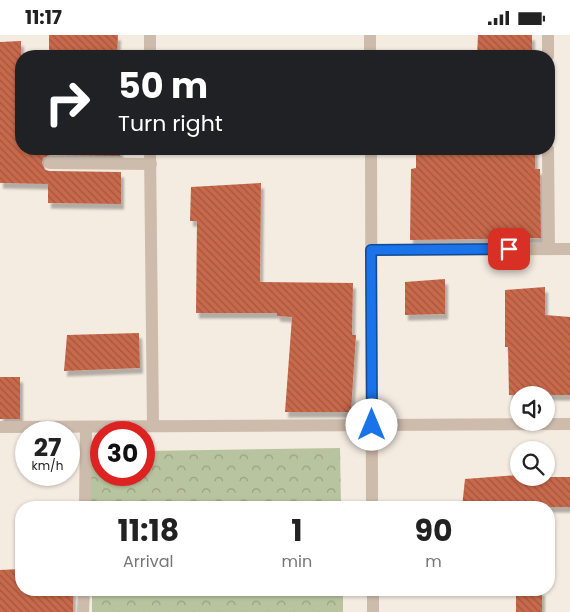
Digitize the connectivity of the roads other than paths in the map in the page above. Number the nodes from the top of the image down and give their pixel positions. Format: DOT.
graph roads {
  1 [pos="150,35"];
  2 [pos="370,35"];
  3 [pos="548,35"];
  4 [pos="150,50"];
  5 [pos="370,50"];
  6 [pos="548,50"];
  7 [pos="150,155"];
  8 [pos="371,155"];
  9 [pos="548,155"];
  10 [pos="50,163"];
  11 [pos="151,165"];
  12 [pos="549,249"];
  13 [pos="570,249"];
  14 [pos="371,250"];
  15 [pos="153,421"];
  16 [pos="570,424"];
  17 [pos="372,425"];
  18 [pos="155,426"];
  19 [pos="0,427"];
  20 [pos="86,427"];
  21 [pos="90,427"];
  22 [pos="85,501"];
  23 [pos="372,501"];
  24 [pos="84,596"];
  25 [pos="373,596"];
  26 [pos="84,612"];
  27 [pos="373,612"];
  1 -- 4 [label="street"];
  2 -- 5 [label="street"];
  3 -- 6 [label="street"];
  7 -- 11 [label="street"];
  8 -- 14 [label="street"];
  9 -- 12 [label="street"];
  10 -- 11 [label="street"];
  11 -- 15 [label="street"];
  12 -- 13 [label="street"];
  12 -- 14 [label="street"];
  14 -- 17 [label="street"];
  16 -- 17 [label="street"];
  17 -- 18 [label="street"];
  17 -- 23 [label="street"];
  19 -- 20 [label="street"];
  20 -- 21 [label="street"];
  20 -- 22 [label="street"];
  24 -- 26 [label="street"];
  25 -- 27 [label="street"];
}
